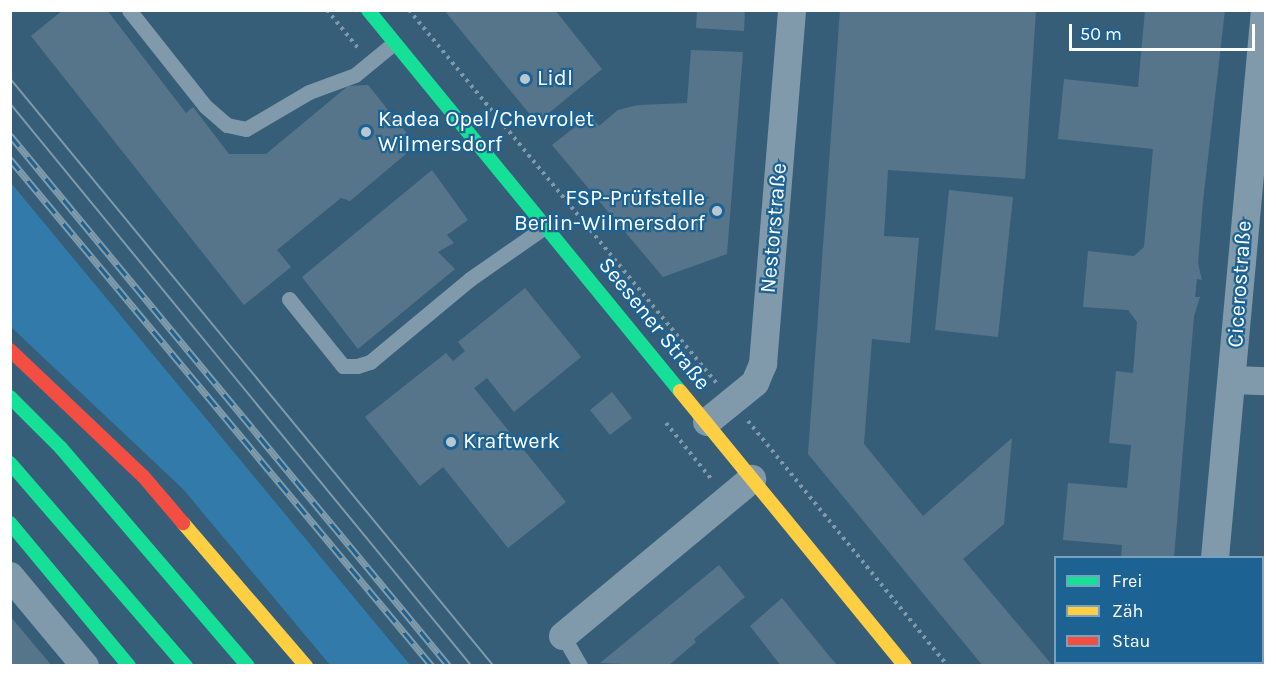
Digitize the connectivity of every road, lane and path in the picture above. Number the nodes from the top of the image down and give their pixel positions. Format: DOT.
graph roads {
  1 [pos="129,10"];
  2 [pos="368,10"];
  3 [pos="409,10"];
  4 [pos="792,10"];
  5 [pos="1265,10"];
  6 [pos="394,42"];
  7 [pos="546,226"];
  8 [pos="289,299"];
  9 [pos="10,350"];
  10 [pos="1233,380"];
  11 [pos="1266,381"];
  12 [pos="719,386"];
  13 [pos="10,397"];
  14 [pos="747,419"];
  15 [pos="707,422"];
  16 [pos="10,463"];
  17 [pos="752,479"];
  18 [pos="10,523"];
  19 [pos="1215,556"];
  20 [pos="10,576"];
  21 [pos="563,636"];
  22 [pos="85,666"];
  23 [pos="129,666"];
  24 [pos="186,666"];
  25 [pos="248,666"];
  26 [pos="306,666"];
  27 [pos="580,666"];
  28 [pos="905,666"];
  29 [pos="948,666"];
  1 -- 6 [label="lane"];
  2 -- 6 [label="main road, Seesener Straße"];
  3 -- 12 [label="path"];
  4 -- 15 [label="street, Nestorstraße"];
  5 -- 10 [label="street, Cicerostraße"];
  6 -- 7 [label="main road, Seesener Straße"];
  7 -- 8 [label="lane"];
  7 -- 15 [label="main road, Seesener Straße"];
  9 -- 26 [label="main road"];
  10 -- 11 [label="street"];
  10 -- 19 [label="street, Cicerostraße"];
  13 -- 25 [label="main road"];
  14 -- 29 [label="path"];
  15 -- 17 [label="main road, Seesener Straße"];
  16 -- 24 [label="main road"];
  17 -- 21 [label="street"];
  17 -- 28 [label="main road, Seesener Straße"];
  18 -- 23 [label="main road"];
  20 -- 22 [label="street"];
  21 -- 27 [label="lane"];
}
